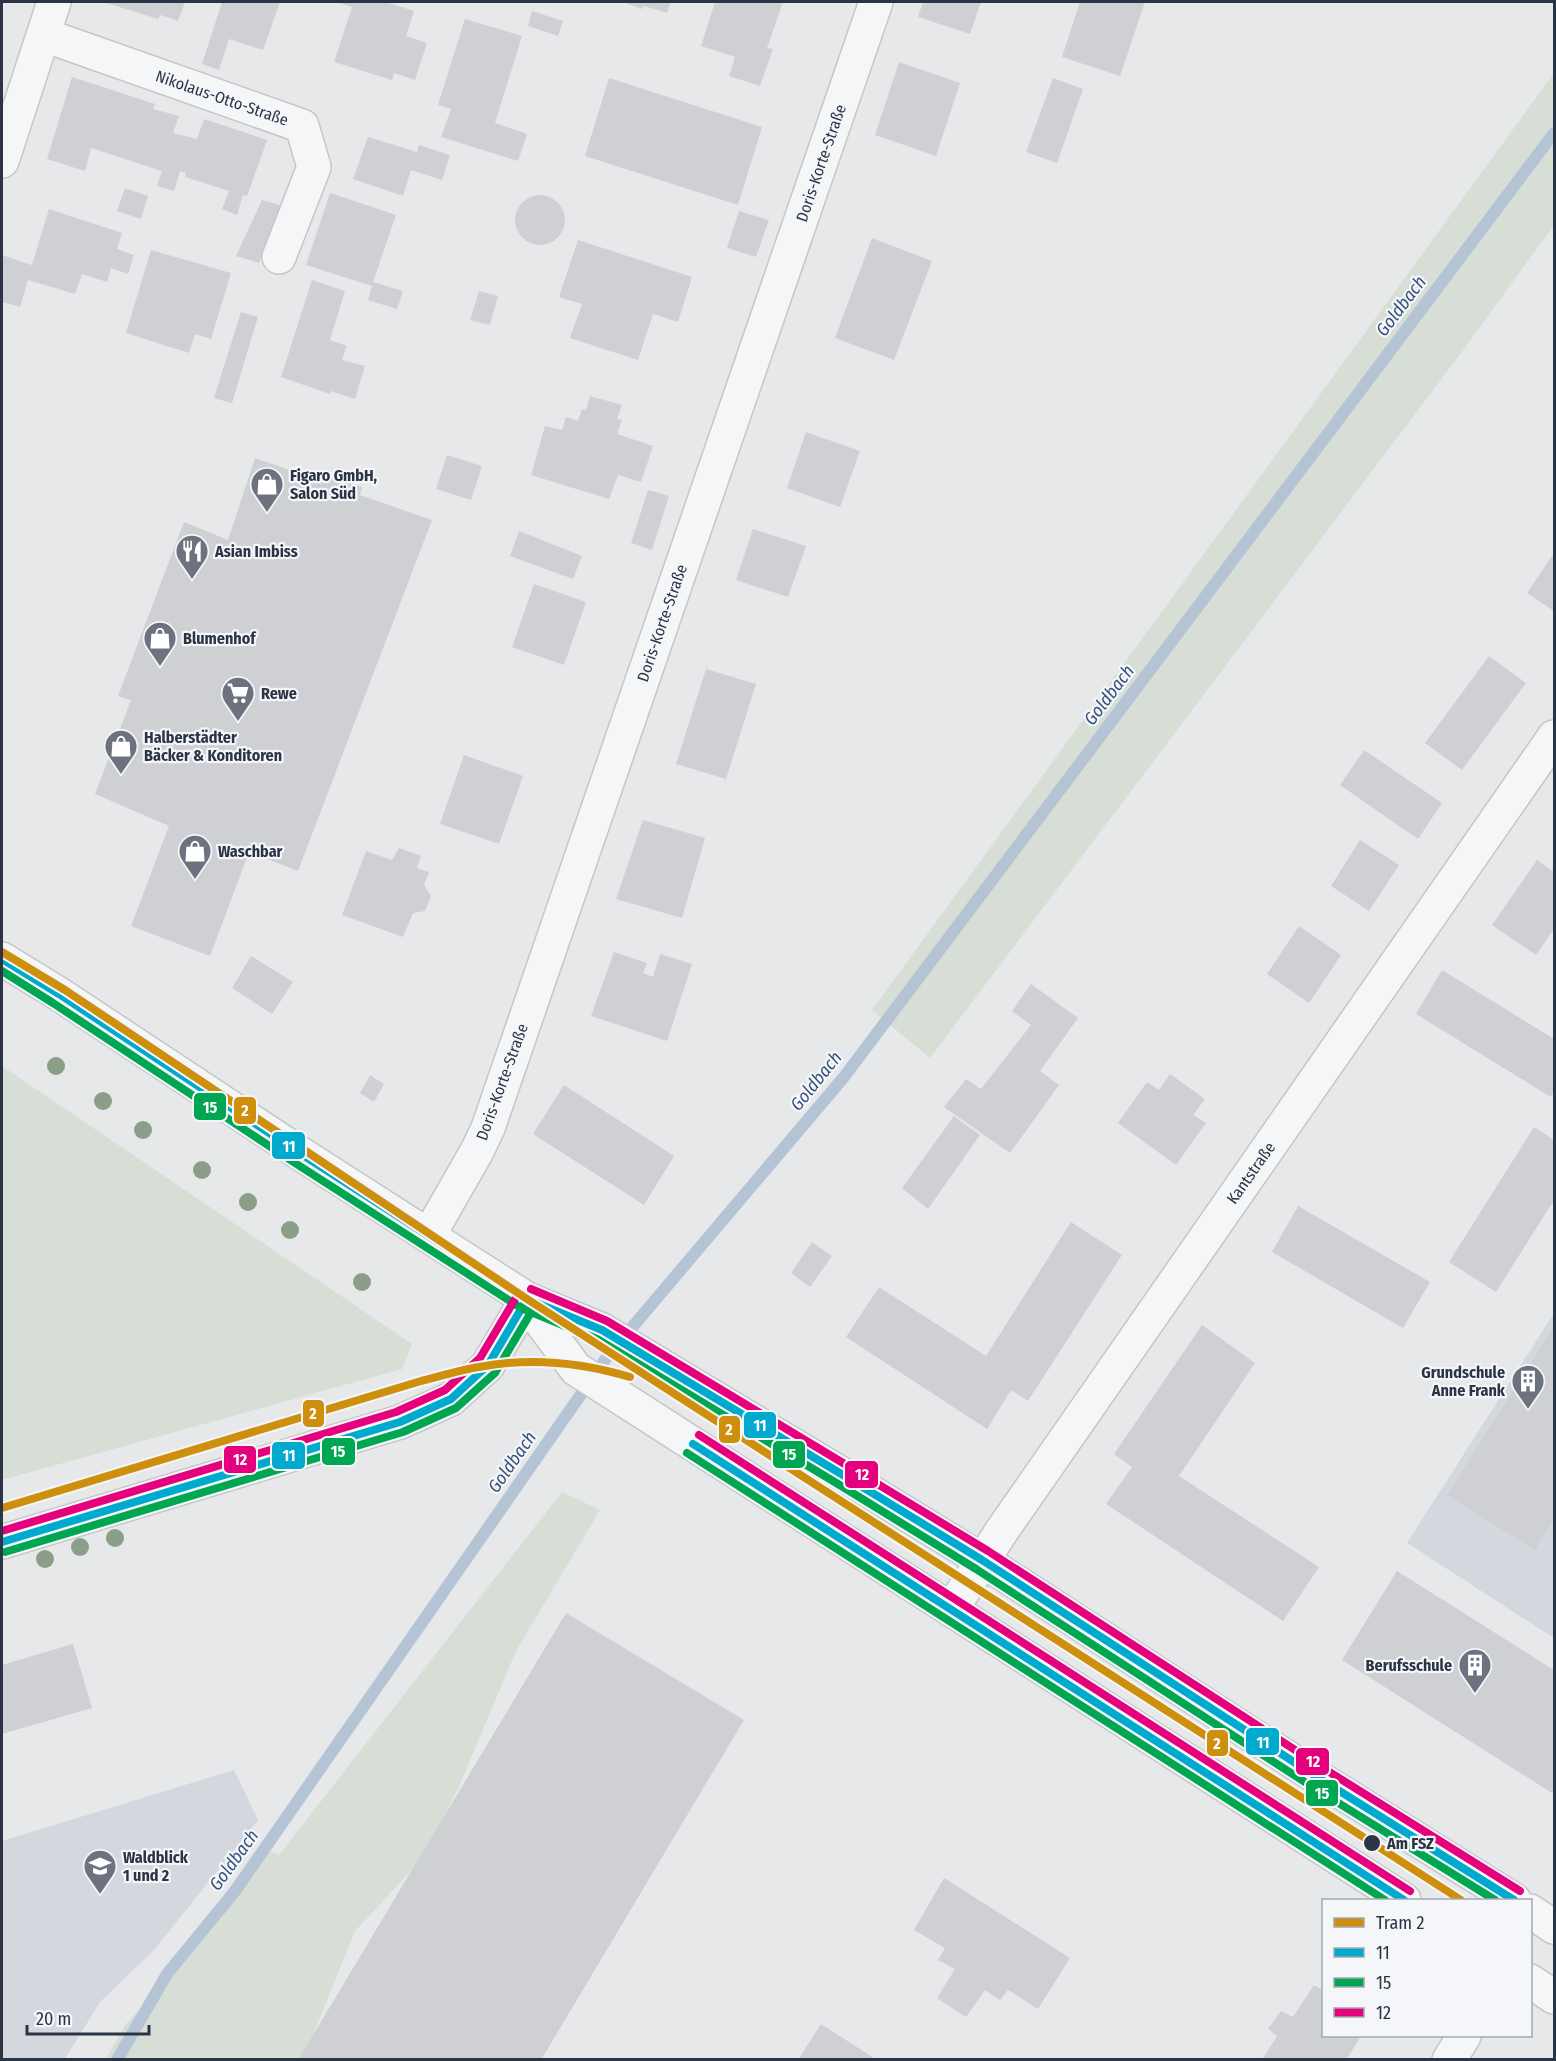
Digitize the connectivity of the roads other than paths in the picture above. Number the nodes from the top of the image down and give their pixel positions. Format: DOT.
graph roads {
  1 [pos="54,2"];
  2 [pos="876,2"];
  3 [pos="44,35"];
  4 [pos="2,161"];
  5 [pos="279,257"];
  6 [pos="1554,738"];
  7 [pos="2,959"];
  8 [pos="429,1235"];
  9 [pos="527,1299"];
  10 [pos="2,1542"];
  11 [pos="982,1560"];
  12 [pos="951,1610"];
  13 [pos="1402,1899"];
  14 [pos="1505,1899"];
  15 [pos="1532,1983"];
  16 [pos="1554,1997"];
  17 [pos="1463,2037"];
  18 [pos="1449,2060"];
  1 -- 3 [label="street"];
  2 -- 8 [label="street, Doris-Korte-Straße"];
  3 -- 4 [label="street"];
  3 -- 5 [label="street, Nikolaus-Otto-Straße"];
  6 -- 11 [label="street, Kantstraße"];
  7 -- 8 [label="street"];
  8 -- 9 [label="street"];
  9 -- 10 [label="street"];
  9 -- 11 [label="street"];
  9 -- 12 [label="street"];
  11 -- 12 [label="street, Kantstraße"];
  11 -- 14 [label="street"];
  12 -- 13 [label="street"];
  15 -- 16 [label="street"];
  17 -- 18 [label="street"];
}
